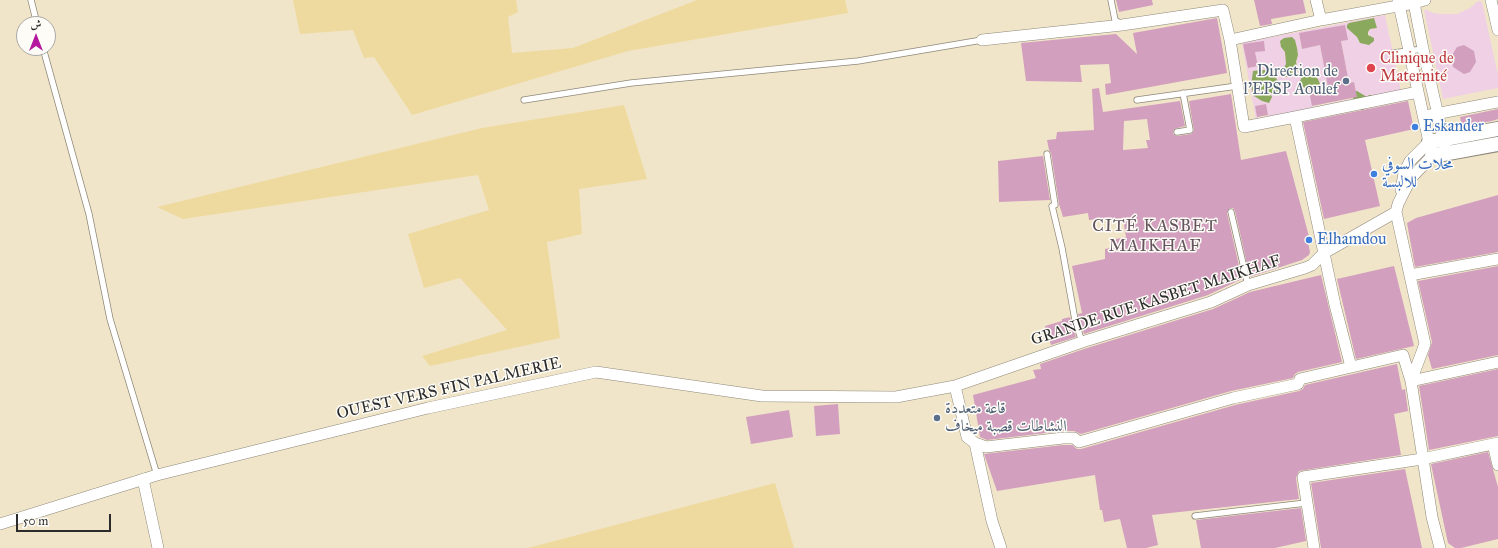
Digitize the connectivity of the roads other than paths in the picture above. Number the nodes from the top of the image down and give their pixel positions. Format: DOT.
graph roads {
  1 [pos="31,0"];
  2 [pos="1111,0"];
  3 [pos="1316,0"];
  4 [pos="1425,0"];
  5 [pos="1490,0"];
  6 [pos="1414,2"];
  7 [pos="1399,3"];
  8 [pos="35,16"];
  9 [pos="1321,20"];
  10 [pos="1122,25"];
  11 [pos="1498,30"];
  12 [pos="982,40"];
  13 [pos="1230,40"];
  14 [pos="1423,49"];
  15 [pos="1410,51"];
  16 [pos="1393,53"];
  17 [pos="45,56"];
  18 [pos="1237,86"];
  19 [pos="1418,92"];
  20 [pos="1183,93"];
  21 [pos="524,100"];
  22 [pos="1137,100"];
  23 [pos="1498,102"];
  24 [pos="1437,113"];
  25 [pos="1423,116"];
  26 [pos="1295,117"];
  27 [pos="1498,129"];
  28 [pos="1177,132"];
  29 [pos="1498,144"];
  30 [pos="1445,146"];
  31 [pos="1430,149"];
  32 [pos="1047,154"];
  33 [pos="1397,208"];
  34 [pos="1231,212"];
  35 [pos="1324,253"];
  36 [pos="1498,259"];
  37 [pos="1410,275"];
  38 [pos="1248,285"];
  39 [pos="1082,342"];
  40 [pos="1498,362"];
  41 [pos="1352,367"];
  42 [pos="1411,382"];
  43 [pos="955,386"];
  44 [pos="915,394"];
  45 [pos="975,443"];
  46 [pos="1495,443"];
  47 [pos="1422,459"];
  48 [pos="1498,465"];
  49 [pos="157,475"];
  50 [pos="143,479"];
  51 [pos="1306,502"];
  52 [pos="1195,516"];
  53 [pos="0,524"];
  54 [pos="158,548"];
  55 [pos="1001,548"];
  56 [pos="1314,548"];
  57 [pos="1440,548"];
  1 -- 8 [label="lane"];
  2 -- 10 [label="lane"];
  3 -- 9 [label="street"];
  4 -- 6 [label="street"];
  5 -- 11 [label="street"];
  6 -- 7 [label="street"];
  6 -- 14 [label="street"];
  7 -- 9 [label="street"];
  7 -- 15 [label="street"];
  9 -- 13 [label="street"];
  10 -- 12 [label="street"];
  10 -- 13 [label="street"];
  12 -- 21 [label="lane"];
  13 -- 18 [label="street"];
  14 -- 15 [label="lane"];
  14 -- 24 [label="street"];
  15 -- 16 [label="lane"];
  15 -- 19 [label="street"];
  17 -- 49 [label="lane"];
  18 -- 20 [label="lane"];
  18 -- 26 [label="street"];
  19 -- 25 [label="street"];
  19 -- 26 [label="street"];
  20 -- 22 [label="lane"];
  20 -- 28 [label="lane"];
  23 -- 24 [label="street"];
  24 -- 25 [label="street"];
  24 -- 30 [label="street"];
  25 -- 31 [label="street"];
  26 -- 35 [label="street"];
  27 -- 30 [label="street"];
  29 -- 30 [label="street"];
  30 -- 31 [label="street"];
  31 -- 33 [label="street"];
  32 -- 39 [label="lane"];
  33 -- 35 [label="street, GRANDE RUE KASBET MAIKHAF"];
  33 -- 37 [label="street"];
  34 -- 38 [label="lane"];
  35 -- 38 [label="street, GRANDE RUE KASBET MAIKHAF"];
  35 -- 41 [label="street"];
  36 -- 37 [label="street"];
  37 -- 42 [label="street"];
  38 -- 39 [label="street, GRANDE RUE KASBET MAIKHAF"];
  39 -- 43 [label="street, GRANDE RUE KASBET MAIKHAF"];
  40 -- 42 [label="street"];
  41 -- 42 [label="street"];
  41 -- 45 [label="street"];
  42 -- 47 [label="street"];
  43 -- 44 [label="street, GRANDE RUE KASBET MAIKHAF"];
  43 -- 45 [label="street"];
  44 -- 49 [label="street, OUEST VERS FIN PALMERIE"];
  45 -- 55 [label="street"];
  46 -- 47 [label="street"];
  46 -- 48 [label="street"];
  47 -- 51 [label="street"];
  47 -- 57 [label="street"];
  49 -- 50 [label="street, OUEST VERS FIN PALMERIE"];
  50 -- 53 [label="street, OUEST VERS FIN PALMERIE"];
  50 -- 54 [label="street"];
  51 -- 52 [label="lane"];
  51 -- 56 [label="street"];
}
